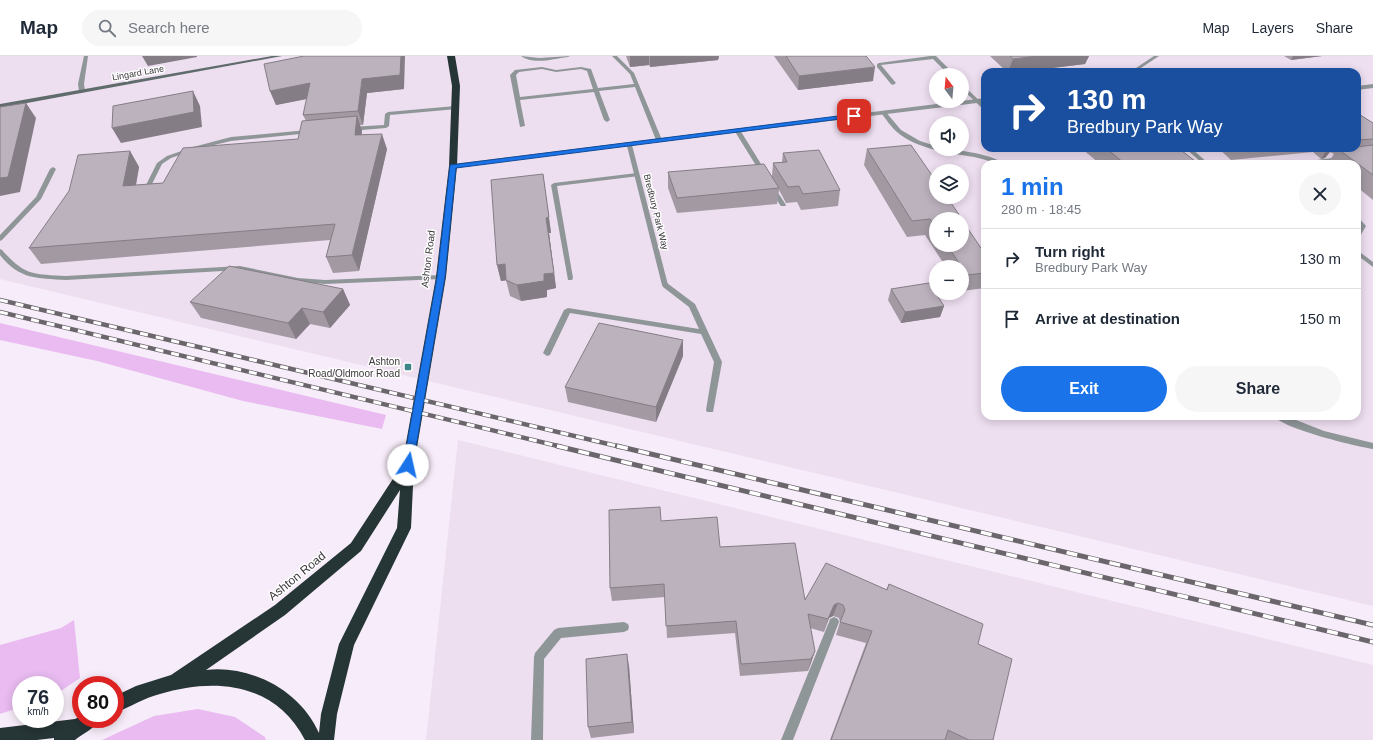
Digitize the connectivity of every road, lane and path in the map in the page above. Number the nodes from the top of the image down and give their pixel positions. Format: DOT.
graph roads {
  1 [pos="86,56"];
  2 [pos="280,56"];
  3 [pos="451,56"];
  4 [pos="523,56"];
  5 [pos="568,56"];
  6 [pos="614,56"];
  7 [pos="934,56"];
  8 [pos="1157,56"];
  9 [pos="945,68"];
  10 [pos="1138,68"];
  11 [pos="893,82"];
  12 [pos="636,85"];
  13 [pos="1373,86"];
  14 [pos="1361,88"];
  15 [pos="597,90"];
  16 [pos="82,91"];
  17 [pos="969,93"];
  18 [pos="518,99"];
  19 [pos="976,100"];
  20 [pos="981,100"];
  21 [pos="981,105"];
  22 [pos="0,106"];
  23 [pos="455,108"];
  24 [pos="883,112"];
  25 [pos="607,120"];
  26 [pos="522,126"];
  27 [pos="347,129"];
  28 [pos="738,130"];
  29 [pos="316,132"];
  30 [pos="659,140"];
  31 [pos="629,144"];
  32 [pos="929,146"];
  33 [pos="1192,152"];
  34 [pos="969,155"];
  35 [pos="1350,158"];
  36 [pos="992,160"];
  37 [pos="1202,160"];
  38 [pos="1324,160"];
  39 [pos="453,166"];
  40 [pos="53,169"];
  41 [pos="637,175"];
  42 [pos="765,175"];
  43 [pos="768,181"];
  44 [pos="145,193"];
  45 [pos="783,205"];
  46 [pos="0,239"];
  47 [pos="0,251"];
  48 [pos="1361,255"];
  49 [pos="1373,265"];
  50 [pos="441,277"];
  51 [pos="570,278"];
  52 [pos="704,332"];
  53 [pos="547,353"];
  54 [pos="710,410"];
  55 [pos="1286,420"];
  56 [pos="1373,446"];
  57 [pos="408,465"];
  58 [pos="834,622"];
  59 [pos="624,627"];
  60 [pos="176,681"];
  61 [pos="124,699"];
  62 [pos="72,725"];
  63 [pos="78,728"];
  64 [pos="0,736"];
  65 [pos="62,740"];
  66 [pos="313,740"];
  67 [pos="326,740"];
  68 [pos="537,740"];
  69 [pos="787,740"];
  1 -- 16 [label="street"];
  2 -- 16 [label="street, Lingard Lane"];
  3 -- 23 [label="highway, Ashton Road"];
  4 -- 5 [label="street"];
  6 -- 12 [label="street"];
  7 -- 9 [label="street"];
  7 -- 11 [label="street"];
  8 -- 10 [label="street"];
  12 -- 15 [label="street"];
  12 -- 30 [label="street"];
  13 -- 14 [label="street"];
  15 -- 18 [label="street"];
  15 -- 18 [label="street"];
  15 -- 25 [label="street"];
  16 -- 22 [label="street, Lingard Lane"];
  17 -- 19 [label="street"];
  18 -- 26 [label="street"];
  19 -- 20 [label="street"];
  19 -- 21 [label="street"];
  19 -- 24 [label="street"];
  23 -- 27 [label="street"];
  23 -- 39 [label="highway, Ashton Road"];
  24 -- 28 [label="street"];
  24 -- 32 [label="street"];
  28 -- 30 [label="street"];
  28 -- 42 [label="street"];
  29 -- 44 [label="street"];
  30 -- 31 [label="street"];
  31 -- 39 [label="street"];
  31 -- 41 [label="street, Bredbury Park Way"];
  33 -- 37 [label="street"];
  34 -- 36 [label="street"];
  35 -- 38 [label="street"];
  39 -- 50 [label="highway, Ashton Road"];
  40 -- 46 [label="street"];
  41 -- 51 [label="street"];
  41 -- 52 [label="street, Bredbury Park Way"];
  43 -- 45 [label="street"];
  47 -- 50 [label="street"];
  48 -- 49 [label="street"];
  50 -- 57 [label="highway, Ashton Road"];
  52 -- 53 [label="street"];
  52 -- 54 [label="street"];
  55 -- 56 [label="street"];
  57 -- 60 [label="highway, Ashton Road"];
  57 -- 67 [label="highway, Ashton Road"];
  58 -- 69 [label="street"];
  59 -- 68 [label="street"];
  60 -- 61 [label="highway"];
  60 -- 66 [label="highway"];
  62 -- 64 [label="highway"];
  63 -- 65 [label="highway"];
}
